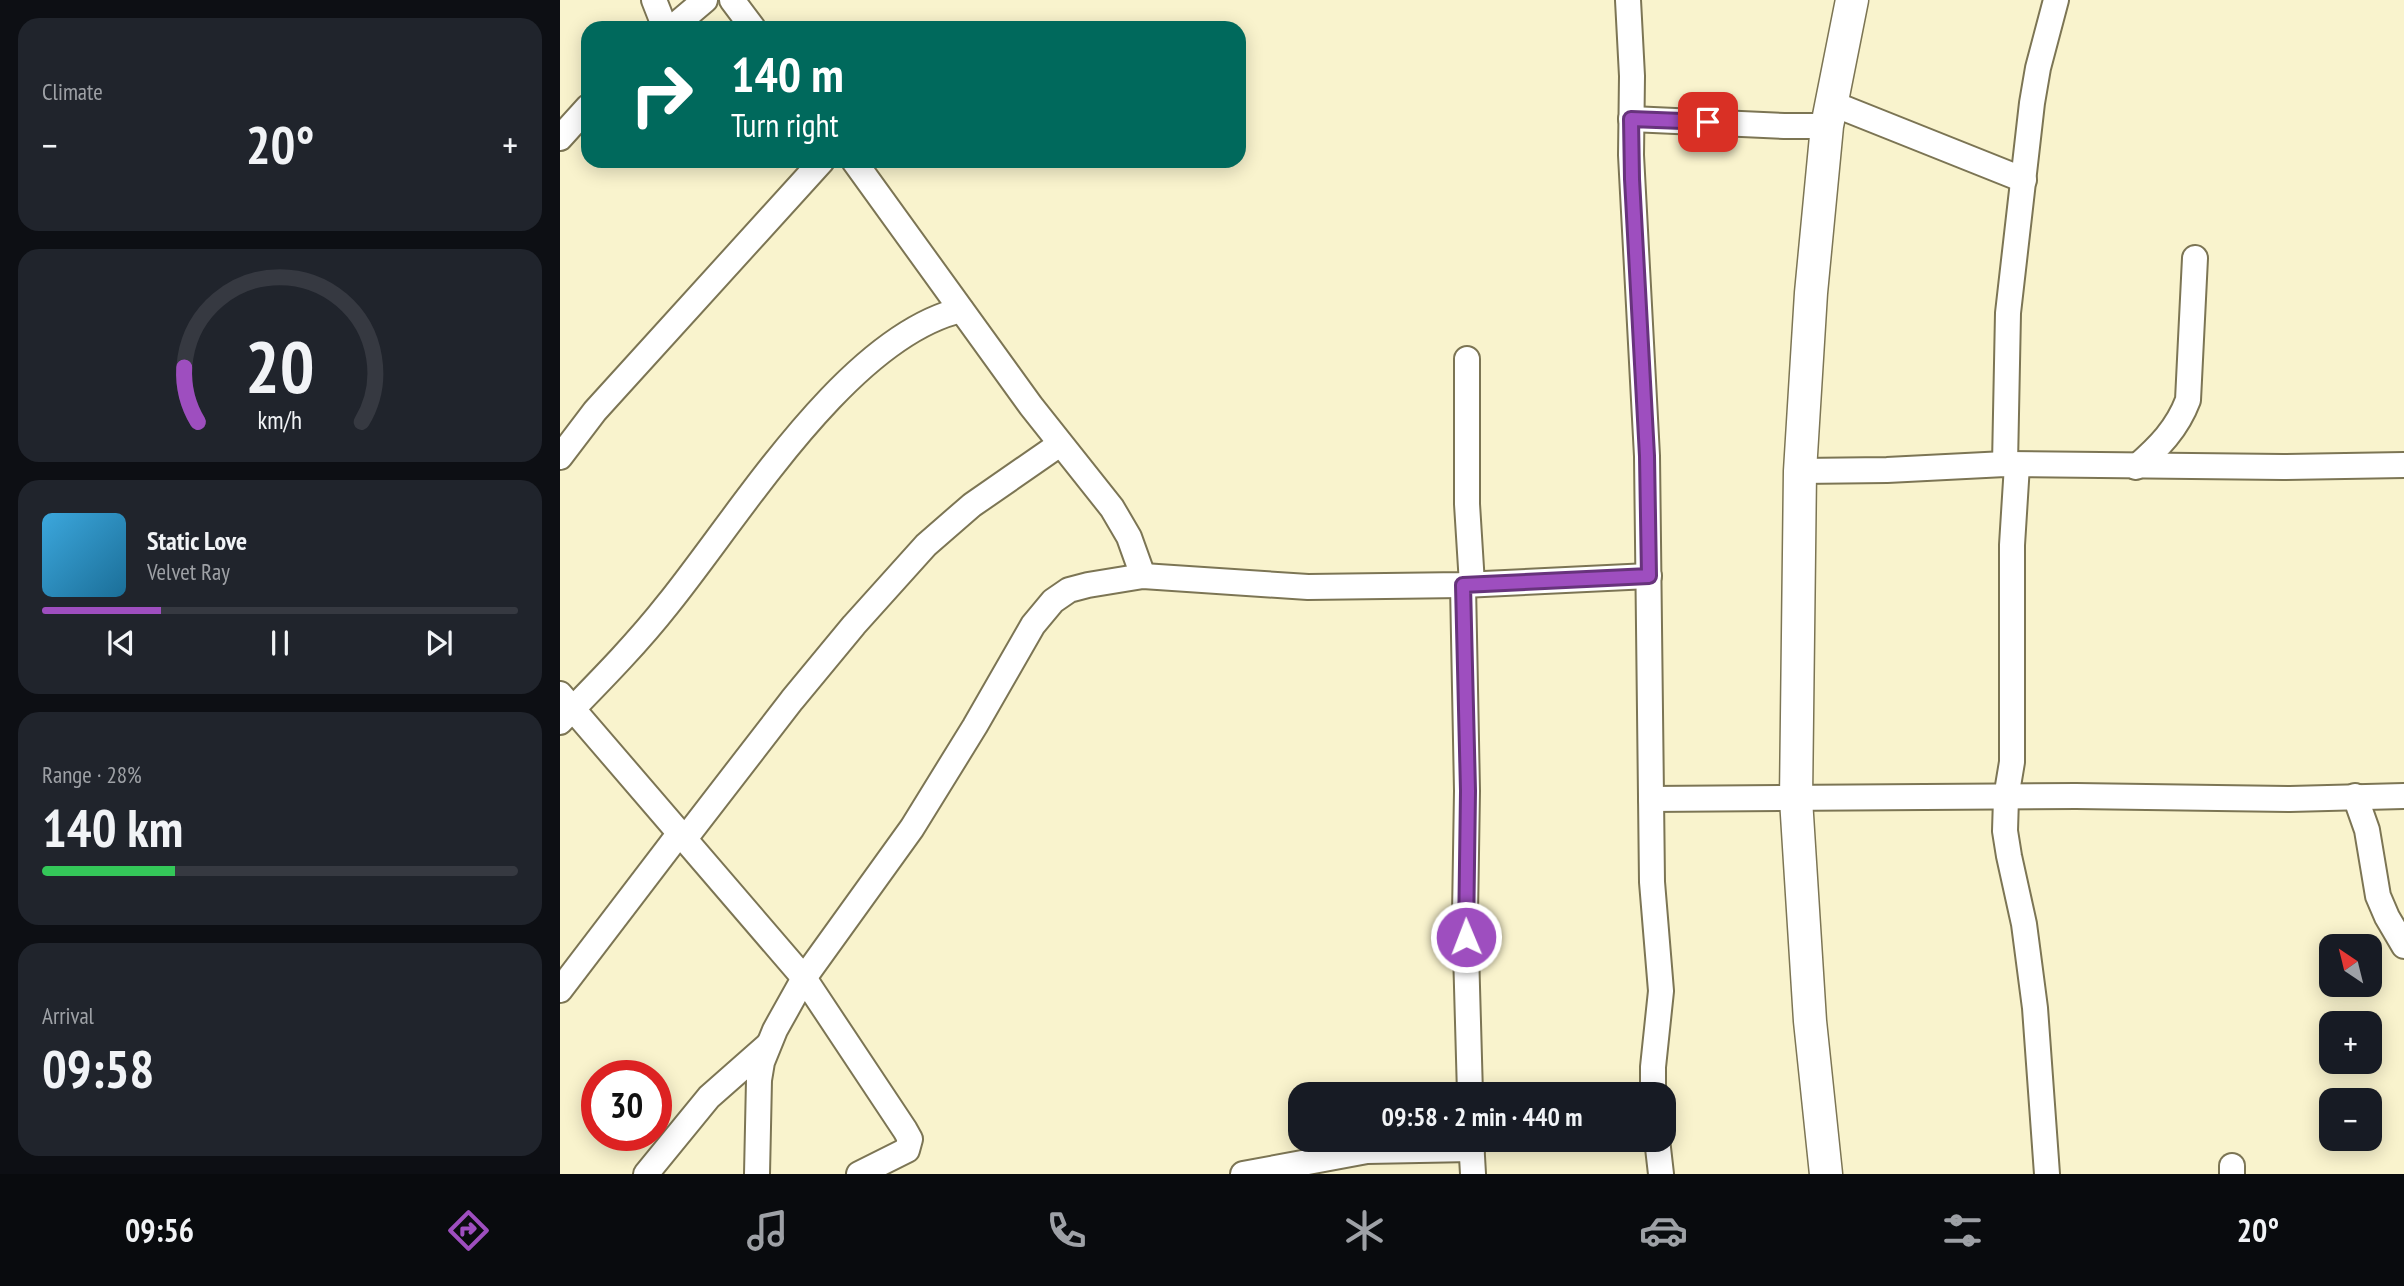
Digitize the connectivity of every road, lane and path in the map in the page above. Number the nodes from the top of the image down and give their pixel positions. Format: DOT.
graph roads {
  1 [pos="654,0"];
  2 [pos="705,0"];
  3 [pos="732,0"];
  4 [pos="1628,0"];
  5 [pos="1852,0"];
  6 [pos="2056,0"];
  7 [pos="662,21"];
  8 [pos="680,21"];
  9 [pos="748,21"];
  10 [pos="1829,114"];
  11 [pos="581,115"];
  12 [pos="1631,119"];
  13 [pos="560,138"];
  14 [pos="816,168"];
  15 [pos="859,168"];
  16 [pos="2024,180"];
  17 [pos="2195,258"];
  18 [pos="961,310"];
  19 [pos="1467,359"];
  20 [pos="1060,444"];
  21 [pos="560,457"];
  22 [pos="2011,464"];
  23 [pos="2404,465"];
  24 [pos="2136,467"];
  25 [pos="1800,471"];
  26 [pos="1143,576"];
  27 [pos="1649,576"];
  28 [pos="1468,585"];
  29 [pos="564,708"];
  30 [pos="2355,796"];
  31 [pos="2404,796"];
  32 [pos="2006,798"];
  33 [pos="1651,799"];
  34 [pos="1796,799"];
  35 [pos="681,837"];
  36 [pos="2404,946"];
  37 [pos="804,978"];
  38 [pos="560,990"];
  39 [pos="768,1045"];
  40 [pos="1470,1082"];
  41 [pos="1653,1082"];
  42 [pos="1362,1152"];
  43 [pos="1472,1152"];
  44 [pos="1658,1152"];
  45 [pos="646,1174"];
  46 [pos="757,1174"];
  47 [pos="859,1174"];
  48 [pos="1243,1174"];
  49 [pos="1473,1174"];
  50 [pos="1661,1174"];
  51 [pos="1826,1174"];
  52 [pos="2047,1174"];
  1 -- 7 [label="street"];
  2 -- 8 [label="street"];
  3 -- 9 [label="street"];
  4 -- 12 [label="street"];
  5 -- 10 [label="main road"];
  6 -- 16 [label="street"];
  10 -- 12 [label="street"];
  10 -- 16 [label="street"];
  10 -- 25 [label="main road"];
  11 -- 13 [label="street"];
  12 -- 27 [label="street"];
  14 -- 21 [label="street"];
  15 -- 18 [label="street"];
  16 -- 22 [label="street"];
  17 -- 24 [label="street"];
  18 -- 20 [label="street"];
  18 -- 29 [label="street"];
  19 -- 28 [label="street"];
  20 -- 26 [label="street"];
  20 -- 35 [label="street"];
  22 -- 24 [label="street"];
  22 -- 25 [label="street"];
  22 -- 32 [label="street"];
  23 -- 24 [label="street"];
  25 -- 34 [label="main road"];
  26 -- 28 [label="street"];
  26 -- 37 [label="street"];
  27 -- 28 [label="street"];
  27 -- 33 [label="street"];
  28 -- 40 [label="street"];
  29 -- 35 [label="street"];
  30 -- 31 [label="street"];
  30 -- 32 [label="street"];
  30 -- 36 [label="street"];
  32 -- 34 [label="street"];
  32 -- 52 [label="street"];
  33 -- 34 [label="street"];
  33 -- 41 [label="street"];
  34 -- 51 [label="main road"];
  35 -- 37 [label="street"];
  35 -- 38 [label="street"];
  37 -- 39 [label="street"];
  37 -- 47 [label="street"];
  39 -- 45 [label="street"];
  39 -- 46 [label="street"];
  42 -- 48 [label="street"];
  43 -- 49 [label="street"];
  44 -- 50 [label="street"];
}
